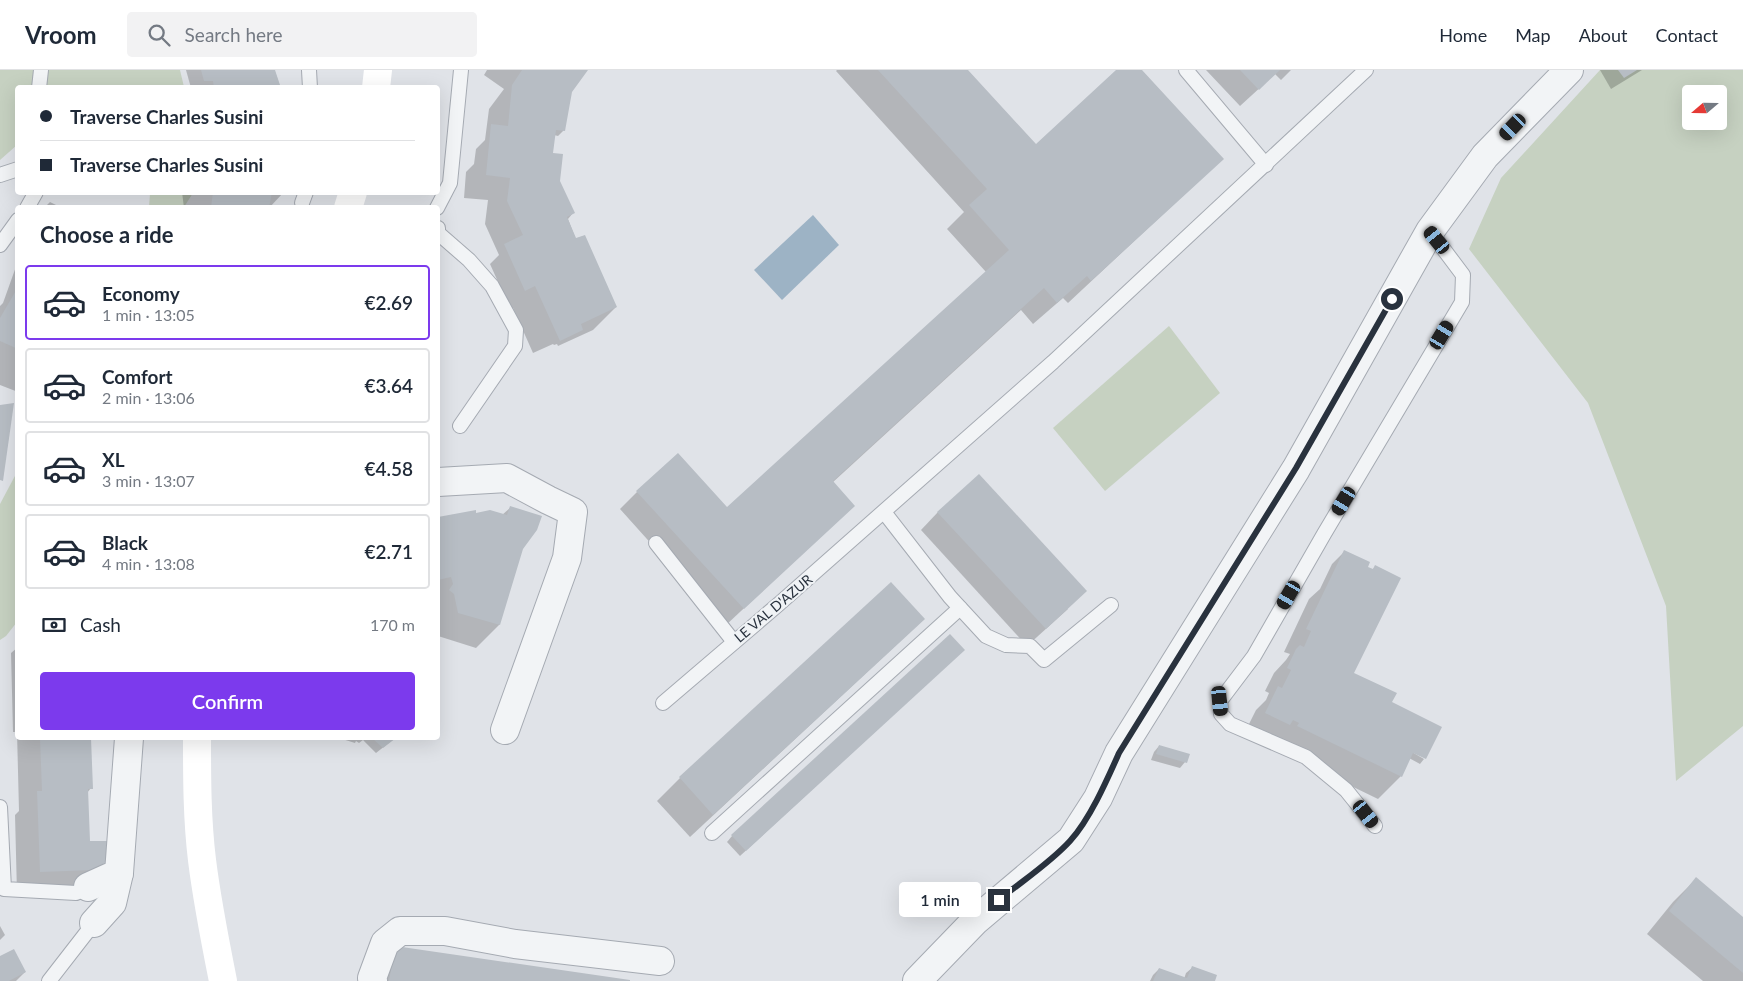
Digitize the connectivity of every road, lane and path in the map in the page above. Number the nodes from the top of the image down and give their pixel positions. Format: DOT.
graph roads {
  1 [pos="41,70"];
  2 [pos="309,70"];
  3 [pos="378,70"];
  4 [pos="461,70"];
  5 [pos="1186,70"];
  6 [pos="1569,70"];
  7 [pos="1357,73"];
  8 [pos="39,85"];
  9 [pos="310,85"];
  10 [pos="376,85"];
  11 [pos="1266,165"];
  12 [pos="15,170"];
  13 [pos="0,175"];
  14 [pos="439,205"];
  15 [pos="15,224"];
  16 [pos="1430,231"];
  17 [pos="440,235"];
  18 [pos="0,244"];
  19 [pos="460,426"];
  20 [pos="440,482"];
  21 [pos="884,512"];
  22 [pos="656,543"];
  23 [pos="1111,605"];
  24 [pos="960,608"];
  25 [pos="734,642"];
  26 [pos="662,704"];
  27 [pos="505,730"];
  28 [pos="129,740"];
  29 [pos="197,740"];
  30 [pos="0,807"];
  31 [pos="1375,826"];
  32 [pos="712,833"];
  33 [pos="119,873"];
  34 [pos="88,887"];
  35 [pos="2,890"];
  36 [pos="94,923"];
  37 [pos="660,961"];
  38 [pos="49,981"];
  39 [pos="223,981"];
  40 [pos="373,981"];
  41 [pos="917,981"];
  1 -- 8 [label="lane"];
  2 -- 9 [label="lane"];
  3 -- 10 [label="street"];
  4 -- 14 [label="lane"];
  5 -- 11 [label="lane"];
  6 -- 16 [label="street"];
  7 -- 11 [label="lane, LE VAL D'AZUR"];
  11 -- 21 [label="lane, LE VAL D'AZUR"];
  12 -- 13 [label="lane"];
  15 -- 18 [label="lane"];
  16 -- 31 [label="lane"];
  16 -- 41 [label="street"];
  17 -- 19 [label="lane"];
  20 -- 27 [label="street"];
  21 -- 24 [label="lane"];
  21 -- 25 [label="lane, LE VAL D'AZUR"];
  22 -- 25 [label="lane"];
  23 -- 24 [label="lane"];
  24 -- 32 [label="lane"];
  25 -- 26 [label="lane, LE VAL D'AZUR"];
  28 -- 33 [label="street"];
  29 -- 39 [label="street"];
  30 -- 35 [label="lane"];
  33 -- 34 [label="street"];
  33 -- 36 [label="street"];
  34 -- 35 [label="lane"];
  36 -- 38 [label="lane"];
  37 -- 40 [label="street"];
}
